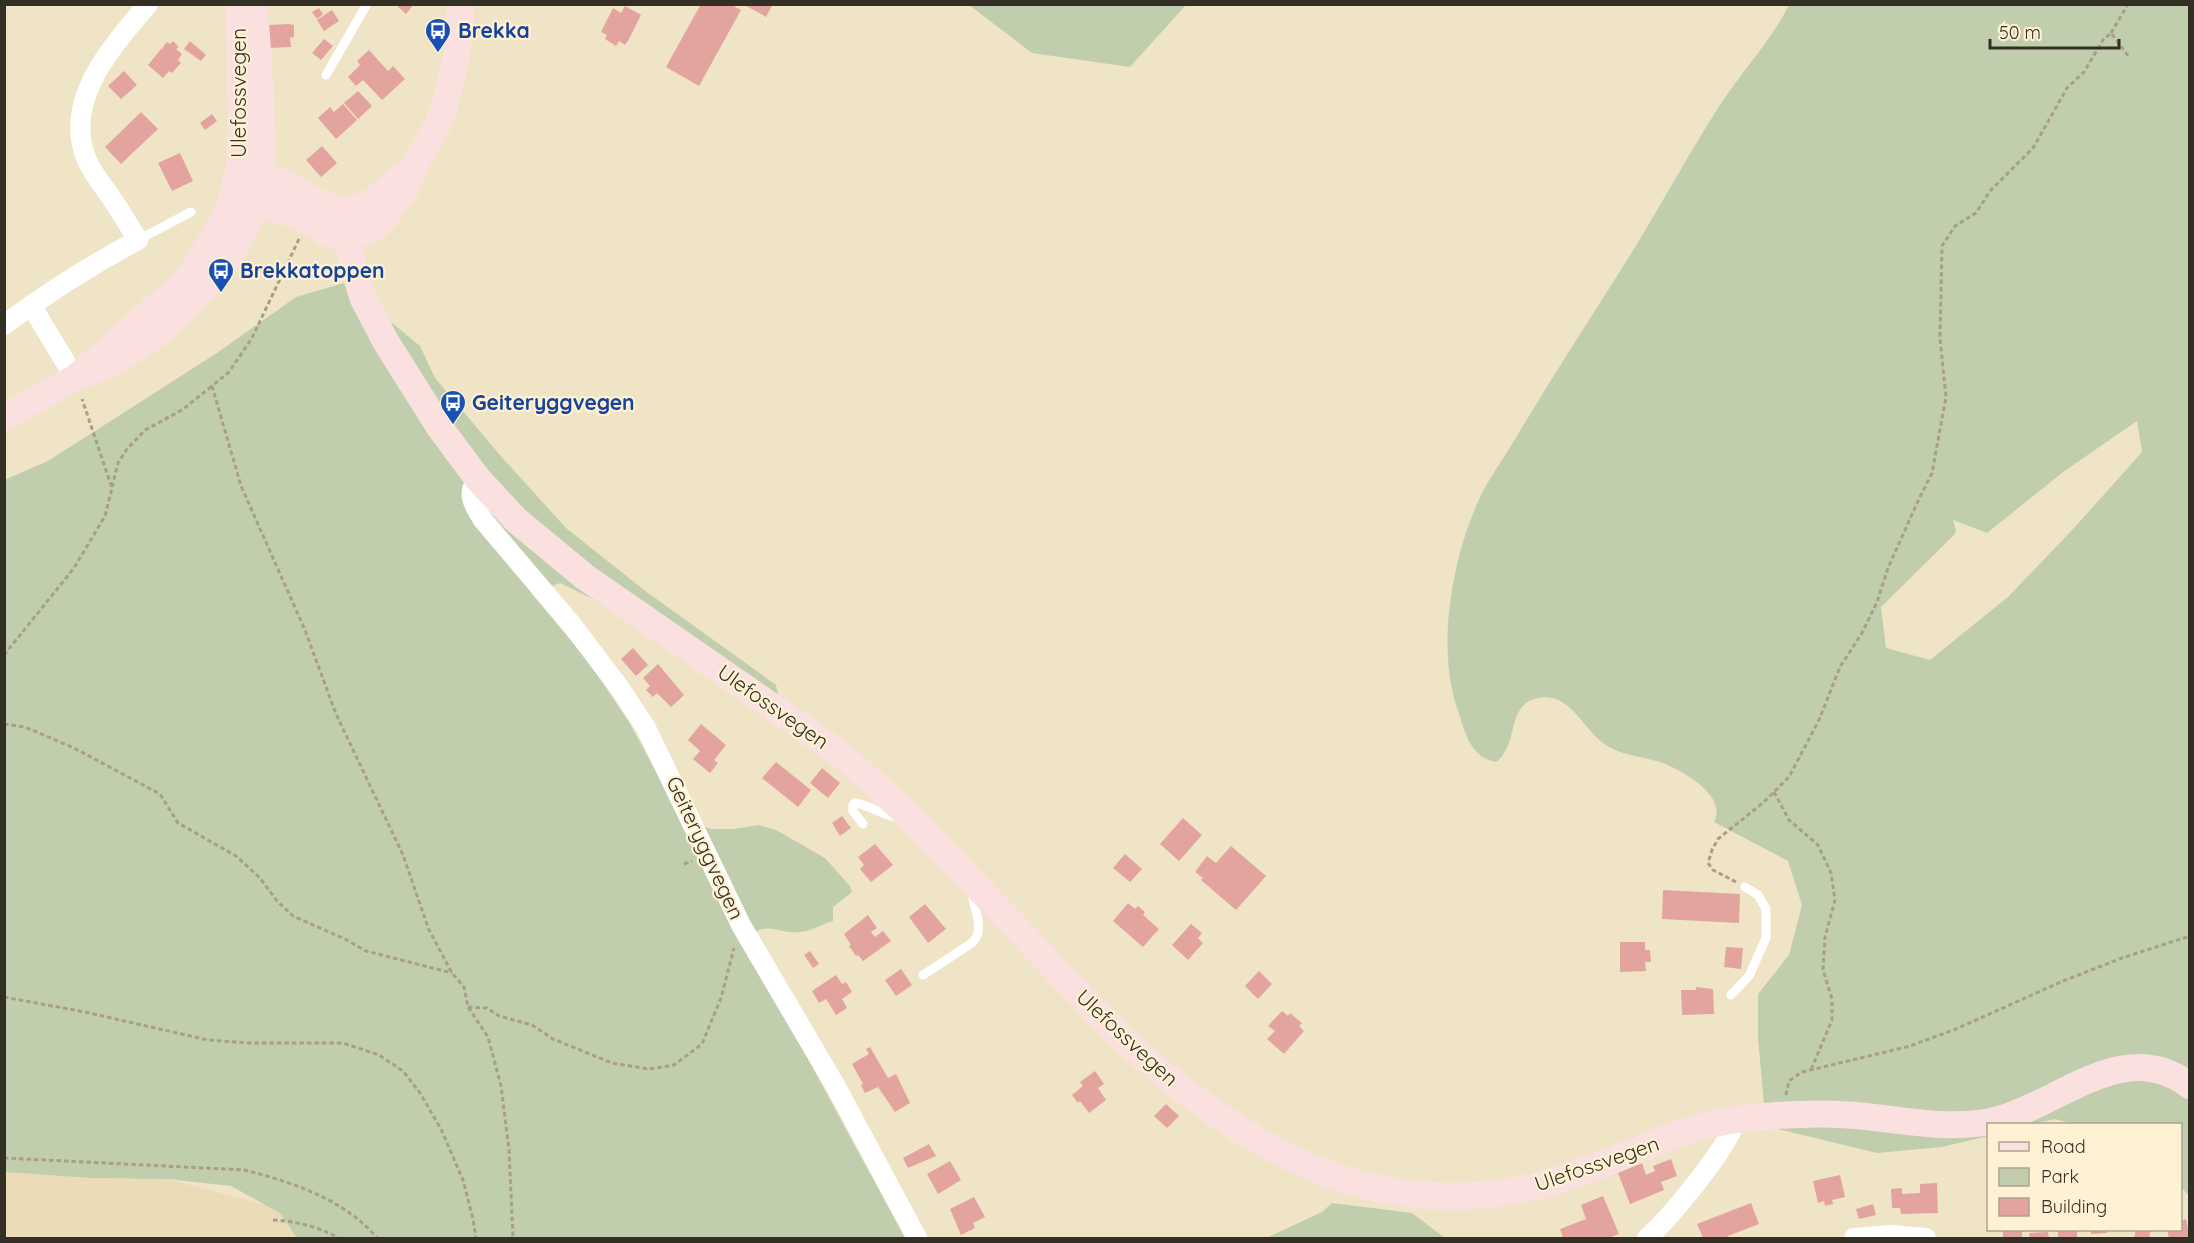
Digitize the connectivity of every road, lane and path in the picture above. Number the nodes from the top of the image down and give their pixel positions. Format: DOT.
graph roads {
  1 [pos="148,4"];
  2 [pos="239,4"];
  3 [pos="254,4"];
  4 [pos="367,4"];
  5 [pos="461,4"];
  6 [pos="2128,4"];
  7 [pos="2111,33"];
  8 [pos="2129,57"];
  9 [pos="326,75"];
  10 [pos="416,163"];
  11 [pos="251,187"];
  12 [pos="347,210"];
  13 [pos="191,212"];
  14 [pos="306,235"];
  15 [pos="348,237"];
  16 [pos="138,240"];
  17 [pos="31,304"];
  18 [pos="4,325"];
  19 [pos="75,378"];
  20 [pos="212,386"];
  21 [pos="4,417"];
  22 [pos="478,479"];
  23 [pos="112,488"];
  24 [pos="4,655"];
  25 [pos="4,724"];
  26 [pos="1774,792"];
  27 [pos="908,815"];
  28 [pos="863,824"];
  29 [pos="972,882"];
  30 [pos="1745,887"];
  31 [pos="741,925"];
  32 [pos="2190,936"];
  33 [pos="452,973"];
  34 [pos="923,975"];
  35 [pos="1731,995"];
  36 [pos="4,997"];
  37 [pos="468,1007"];
  38 [pos="1811,1070"];
  39 [pos="2190,1086"];
  40 [pos="1785,1115"];
  41 [pos="1735,1120"];
  42 [pos="4,1158"];
  43 [pos="273,1220"];
  44 [pos="339,1239"];
  45 [pos="377,1239"];
  46 [pos="476,1239"];
  47 [pos="513,1239"];
  48 [pos="917,1239"];
  49 [pos="1647,1239"];
  50 [pos="1854,1239"];
  51 [pos="1926,1239"];
  1 -- 16 [label="street"];
  2 -- 11 [label="street, Ulefossvegen"];
  3 -- 11 [label="street, Ulefossvegen"];
  4 -- 9 [label="lane"];
  5 -- 10 [label="street"];
  6 -- 7 [label="path"];
  7 -- 8 [label="path"];
  7 -- 26 [label="path"];
  10 -- 12 [label="street"];
  10 -- 15 [label="street"];
  11 -- 12 [label="street, Ulefossvegen"];
  11 -- 15 [label="street"];
  11 -- 19 [label="street"];
  12 -- 15 [label="street, Ulefossvegen"];
  13 -- 16 [label="lane"];
  14 -- 20 [label="path"];
  15 -- 22 [label="street, Ulefossvegen"];
  16 -- 17 [label="street"];
  17 -- 18 [label="street"];
  17 -- 19 [label="street"];
  19 -- 21 [label="street"];
  19 -- 23 [label="path"];
  20 -- 23 [label="path"];
  20 -- 33 [label="path"];
  22 -- 27 [label="street, Ulefossvegen"];
  22 -- 31 [label="street, Geiteryggvegen"];
  23 -- 24 [label="path"];
  25 -- 33 [label="path"];
  26 -- 30 [label="path"];
  26 -- 38 [label="path"];
  27 -- 28 [label="lane"];
  27 -- 29 [label="street, Ulefossvegen"];
  29 -- 34 [label="lane"];
  29 -- 41 [label="street, Ulefossvegen"];
  30 -- 35 [label="lane"];
  31 -- 37 [label="path"];
  31 -- 48 [label="street, Geiteryggvegen"];
  32 -- 38 [label="path"];
  33 -- 37 [label="path"];
  36 -- 46 [label="path"];
  37 -- 47 [label="path"];
  38 -- 40 [label="path"];
  39 -- 40 [label="street, Ulefossvegen"];
  40 -- 41 [label="street, Ulefossvegen"];
  41 -- 49 [label="street"];
  42 -- 45 [label="path"];
  43 -- 44 [label="path"];
  50 -- 51 [label="street"];
}
